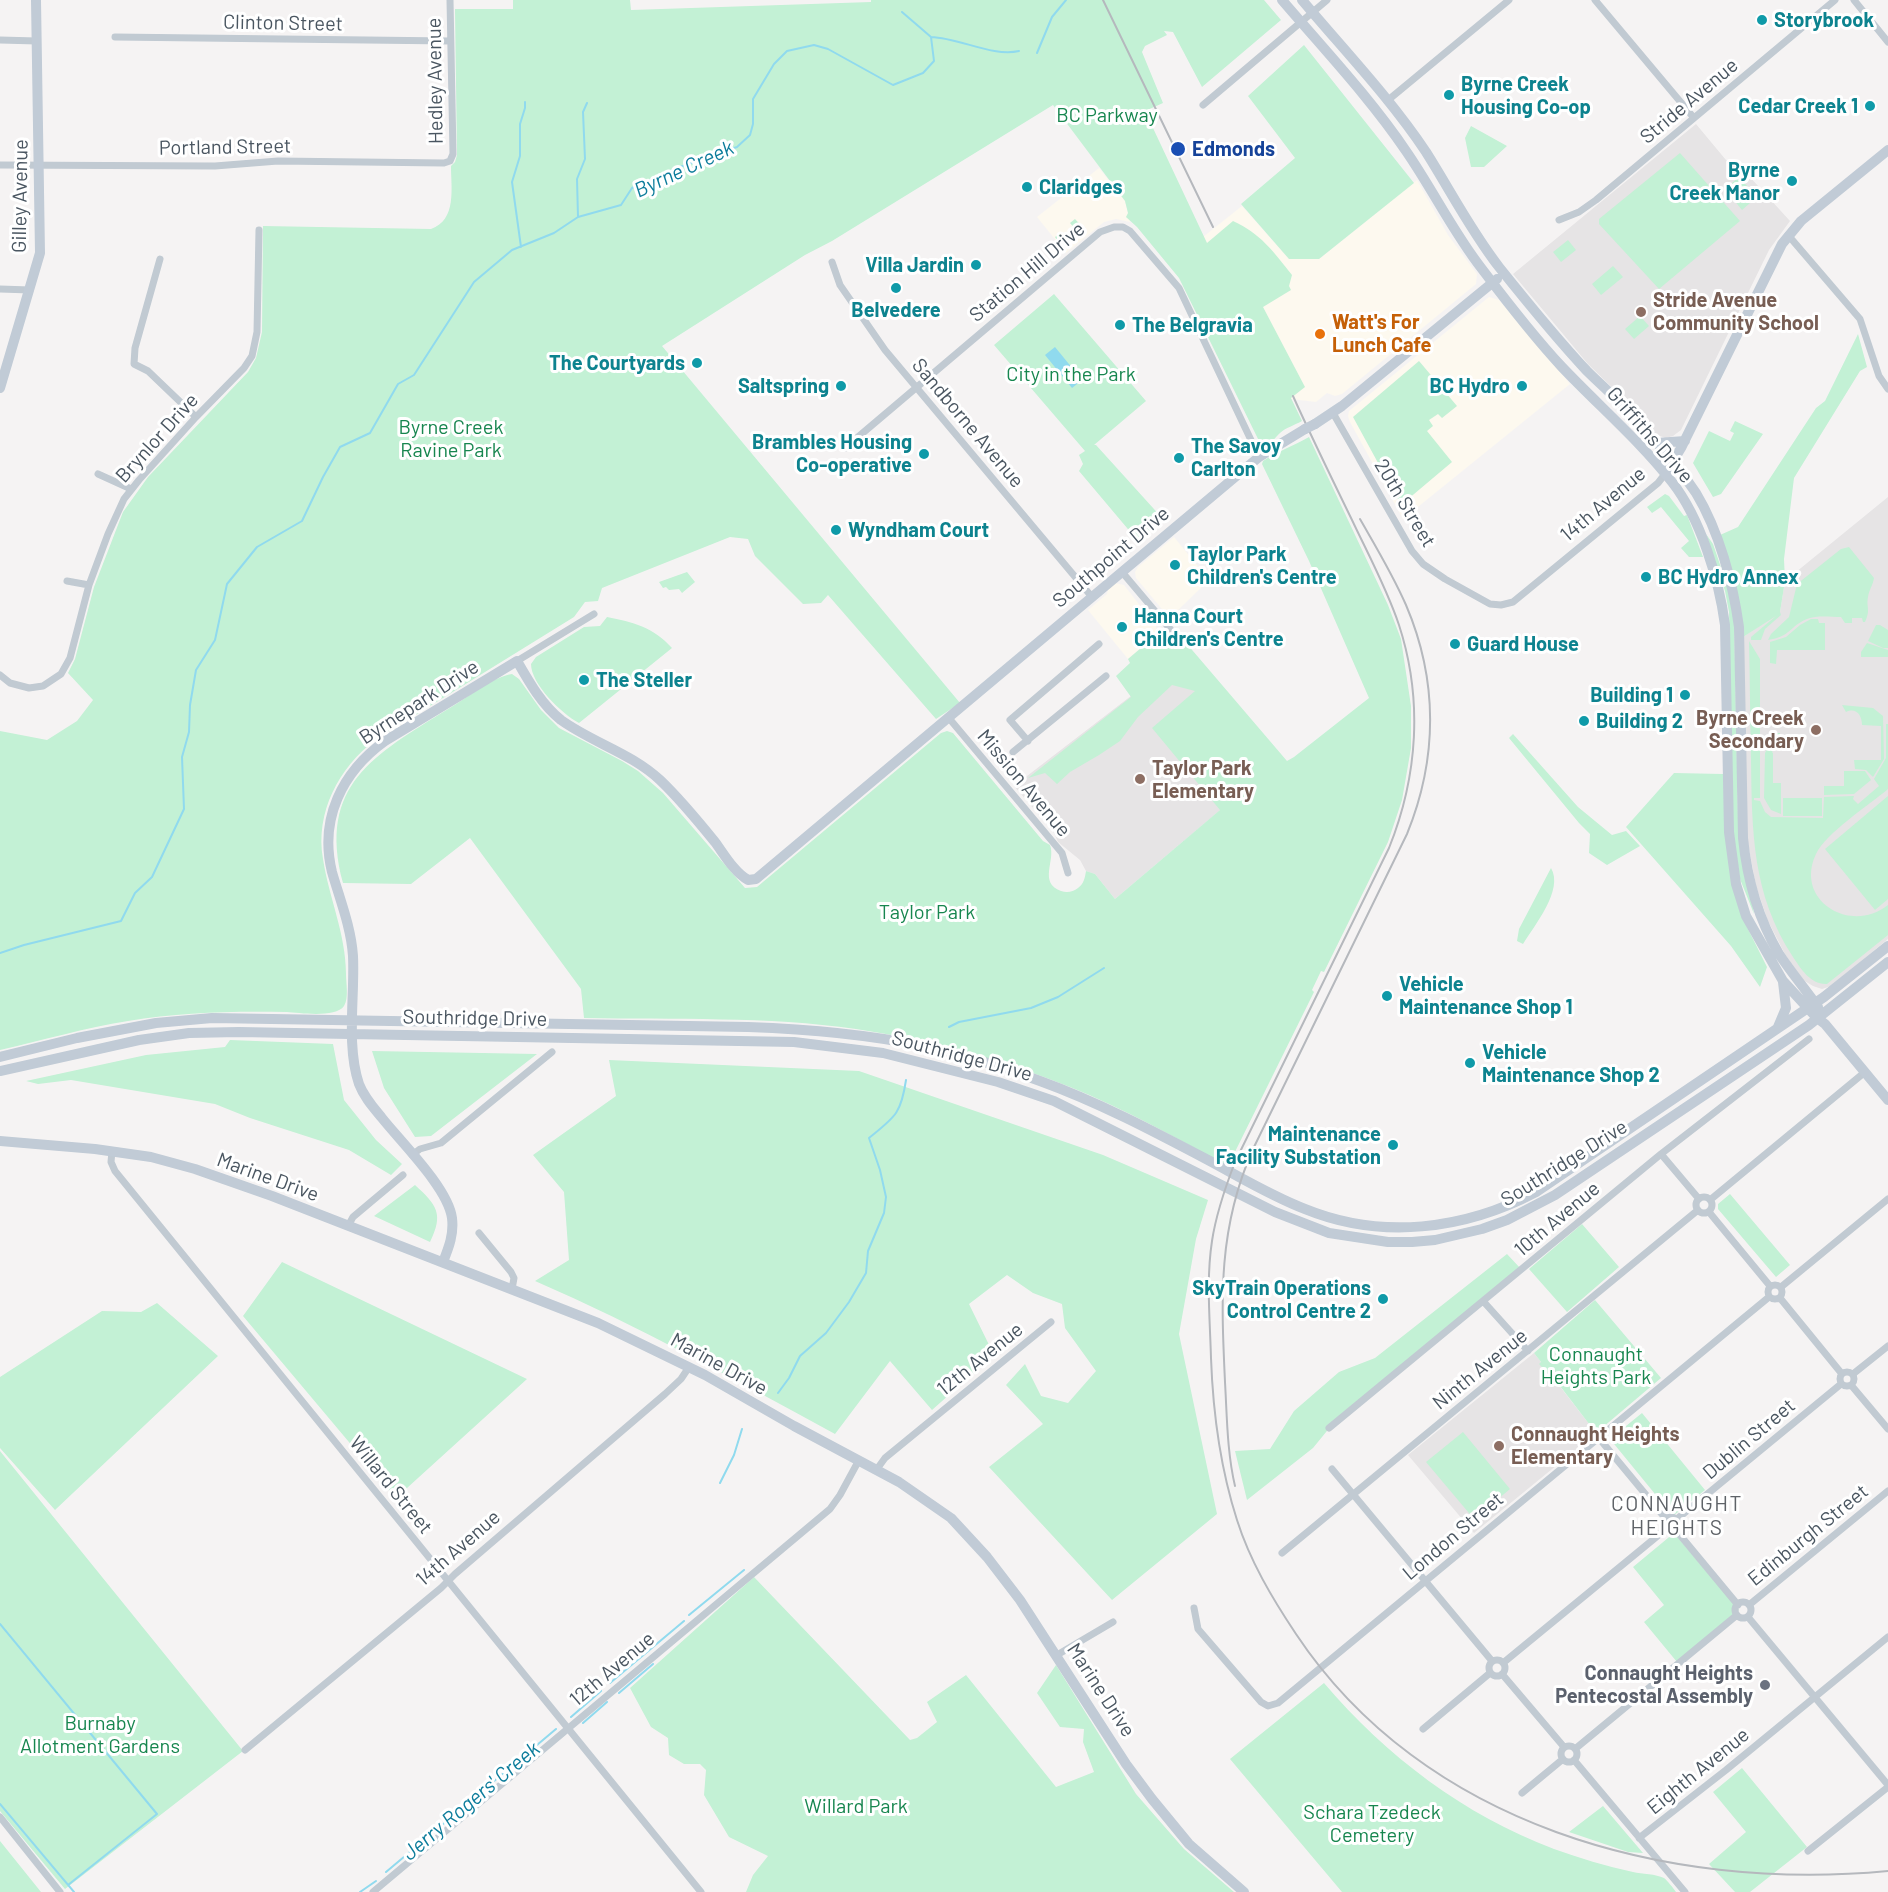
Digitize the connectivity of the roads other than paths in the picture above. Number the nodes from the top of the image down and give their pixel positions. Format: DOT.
graph roads {
  1 [pos="36,0"];
  2 [pos="450,0"];
  3 [pos="1282,0"];
  4 [pos="1302,0"];
  5 [pos="1327,0"];
  6 [pos="1509,0"];
  7 [pos="1595,0"];
  8 [pos="1835,0"];
  9 [pos="1854,0"];
  10 [pos="1313,13"];
  11 [pos="1302,23"];
  12 [pos="115,37"];
  13 [pos="0,40"];
  14 [pos="37,41"];
  15 [pos="450,41"];
  16 [pos="1888,42"];
  17 [pos="1387,101"];
  18 [pos="1203,105"];
  19 [pos="1694,118"];
  20 [pos="1888,150"];
  21 [pos="450,161"];
  22 [pos="0,165"];
  23 [pos="39,165"];
  24 [pos="1559,220"];
  25 [pos="259,230"];
  26 [pos="1788,235"];
  27 [pos="160,259"];
  28 [pos="832,262"];
  29 [pos="1504,273"];
  30 [pos="1492,282"];
  31 [pos="0,289"];
  32 [pos="30,290"];
  33 [pos="916,387"];
  34 [pos="0,388"];
  35 [pos="1888,389"];
  36 [pos="1333,413"];
  37 [pos="196,417"];
  38 [pos="1685,441"];
  39 [pos="1657,443"];
  40 [pos="844,448"];
  41 [pos="1259,457"];
  42 [pos="1673,462"];
  43 [pos="98,474"];
  44 [pos="1665,474"];
  45 [pos="131,489"];
  46 [pos="1122,572"];
  47 [pos="67,581"];
  48 [pos="89,585"];
  49 [pos="1092,597"];
  50 [pos="1501,605"];
  51 [pos="594,614"];
  52 [pos="1171,630"];
  53 [pos="1099,644"];
  54 [pos="517,661"];
  55 [pos="0,675"];
  56 [pos="1106,676"];
  57 [pos="948,717"];
  58 [pos="1028,741"];
  59 [pos="1013,752"];
  60 [pos="1068,873"];
  61 [pos="1888,946"];
  62 [pos="1888,962"];
  63 [pos="1783,981"];
  64 [pos="1812,1006"];
  65 [pos="353,1019"];
  66 [pos="1822,1019"];
  67 [pos="1777,1029"];
  68 [pos="353,1034"];
  69 [pos="1809,1039"];
  70 [pos="552,1052"];
  71 [pos="0,1057"];
  72 [pos="0,1071"];
  73 [pos="1865,1072"];
  74 [pos="1888,1100"];
  75 [pos="0,1141"];
  76 [pos="112,1151"];
  77 [pos="1661,1154"];
  78 [pos="412,1155"];
  79 [pos="403,1175"];
  80 [pos="1699,1199"];
  81 [pos="1888,1199"];
  82 [pos="1710,1200"];
  83 [pos="1698,1210"];
  84 [pos="1709,1212"];
  85 [pos="348,1226"];
  86 [pos="1381,1228"];
  87 [pos="478,1233"];
  88 [pos="1362,1239"];
  89 [pos="444,1262"];
  90 [pos="1770,1286"];
  91 [pos="1781,1287"];
  92 [pos="512,1289"];
  93 [pos="1769,1297"];
  94 [pos="1780,1298"];
  95 [pos="1483,1301"];
  96 [pos="1051,1322"];
  97 [pos="1888,1346"];
  98 [pos="1528,1351"];
  99 [pos="688,1367"];
  100 [pos="1842,1374"];
  101 [pos="1852,1374"];
  102 [pos="1841,1383"];
  103 [pos="1851,1385"];
  104 [pos="1329,1428"];
  105 [pos="1888,1429"];
  106 [pos="1599,1437"];
  107 [pos="858,1460"];
  108 [pos="877,1469"];
  109 [pos="1332,1469"];
  110 [pos="1888,1491"];
  111 [pos="1353,1495"];
  112 [pos="1666,1519"];
  113 [pos="1677,1520"];
  114 [pos="1666,1528"];
  115 [pos="1675,1529"];
  116 [pos="1282,1553"];
  117 [pos="448,1581"];
  118 [pos="1425,1581"];
  119 [pos="1738,1605"];
  120 [pos="1749,1605"];
  121 [pos="1194,1608"];
  122 [pos="1737,1615"];
  123 [pos="1748,1617"];
  124 [pos="1113,1622"];
  125 [pos="1888,1637"];
  126 [pos="1057,1655"];
  127 [pos="1492,1662"];
  128 [pos="1503,1663"];
  129 [pos="1490,1673"];
  130 [pos="1502,1674"];
  131 [pos="1816,1697"];
  132 [pos="567,1728"];
  133 [pos="1423,1729"];
  134 [pos="1564,1748"];
  135 [pos="1575,1749"];
  136 [pos="245,1750"];
  137 [pos="1563,1759"];
  138 [pos="1574,1760"];
  139 [pos="1888,1786"];
  140 [pos="1522,1793"];
  141 [pos="0,1817"];
  142 [pos="1640,1838"];
  143 [pos="1808,1851"];
  144 [pos="60,1892"];
  145 [pos="373,1892"];
  146 [pos="701,1892"];
  147 [pos="1244,1892"];
  148 [pos="1685,1892"];
  1 -- 14 [label="main road, Gilley Avenue"];
  2 -- 15 [label="street, Hedley Avenue"];
  3 -- 11 [label="main road, Griffiths Drive"];
  4 -- 10 [label="main road, Griffiths Drive"];
  5 -- 10 [label="street"];
  6 -- 17 [label="street"];
  7 -- 19 [label="street"];
  8 -- 19 [label="street, Stride Avenue"];
  9 -- 16 [label="street"];
  10 -- 11 [label="street"];
  10 -- 17 [label="main road, Griffiths Drive"];
  11 -- 18 [label="street"];
  11 -- 30 [label="main road, Griffiths Drive"];
  12 -- 15 [label="street, Clinton Street"];
  13 -- 14 [label="street"];
  14 -- 23 [label="main road, Gilley Avenue"];
  15 -- 21 [label="street, Hedley Avenue"];
  17 -- 29 [label="main road, Griffiths Drive"];
  19 -- 24 [label="street, Stride Avenue"];
  20 -- 26 [label="main road, 14th Avenue"];
  21 -- 23 [label="street, Portland Street"];
  22 -- 23 [label="street, Portland Street"];
  23 -- 32 [label="main road, Gilley Avenue"];
  25 -- 37 [label="street, Brynlor Drive"];
  26 -- 35 [label="street"];
  26 -- 38 [label="main road, 14th Avenue"];
  27 -- 37 [label="street"];
  28 -- 33 [label="street, Sandborne Avenue"];
  29 -- 30 [label="main road, Southpoint Drive"];
  29 -- 39 [label="main road, Griffiths Drive"];
  30 -- 36 [label="main road, Southpoint Drive"];
  30 -- 44 [label="main road, Griffiths Drive"];
  31 -- 32 [label="street"];
  32 -- 34 [label="main road, Gilley Avenue"];
  33 -- 40 [label="street"];
  33 -- 41 [label="street, Station Hill Drive"];
  33 -- 49 [label="street, Sandborne Avenue"];
  36 -- 41 [label="main road, Southpoint Drive"];
  36 -- 50 [label="street, 20th Street"];
  37 -- 45 [label="street, Brynlor Drive"];
  38 -- 39 [label="main road"];
  38 -- 42 [label="main road, 14th Avenue"];
  39 -- 42 [label="main road, Griffiths Drive"];
  41 -- 46 [label="main road, Southpoint Drive"];
  42 -- 44 [label="main road, 14th Avenue"];
  42 -- 64 [label="main road, Griffiths Drive"];
  43 -- 45 [label="street"];
  44 -- 50 [label="street, 14th Avenue"];
  44 -- 63 [label="main road, Griffiths Drive"];
  45 -- 48 [label="street, Brynlor Drive"];
  46 -- 49 [label="main road, Southpoint Drive"];
  46 -- 52 [label="street"];
  47 -- 48 [label="street"];
  48 -- 55 [label="street, Brynlor Drive"];
  49 -- 57 [label="main road, Southpoint Drive"];
  51 -- 54 [label="street, Byrnepark Drive"];
  53 -- 58 [label="street"];
  54 -- 57 [label="main road, Southpoint Drive"];
  54 -- 65 [label="main road, Byrnepark Drive"];
  56 -- 58 [label="street"];
  57 -- 60 [label="street, Mission Avenue"];
  58 -- 59 [label="street"];
  61 -- 64 [label="main road, Southridge Drive"];
  62 -- 66 [label="main road, Southridge Drive"];
  63 -- 64 [label="main road, Griffiths Drive"];
  63 -- 67 [label="main road"];
  64 -- 66 [label="main road"];
  64 -- 67 [label="main road, Southridge Drive"];
  65 -- 68 [label="main road, Byrnepark Drive"];
  65 -- 71 [label="main road, Southridge Drive"];
  65 -- 86 [label="main road, Southridge Drive"];
  66 -- 73 [label="main road"];
  66 -- 88 [label="main road, Southridge Drive"];
  67 -- 86 [label="main road, Southridge Drive"];
  68 -- 72 [label="main road, Southridge Drive"];
  68 -- 78 [label="main road, Byrnepark Drive"];
  68 -- 88 [label="main road, Southridge Drive"];
  69 -- 77 [label="street, 10th Avenue"];
  70 -- 78 [label="street"];
  73 -- 74 [label="main road"];
  73 -- 82 [label="street"];
  75 -- 76 [label="main road, Marine Drive"];
  76 -- 85 [label="main road, Marine Drive"];
  76 -- 117 [label="street, Willard Street"];
  77 -- 80 [label="street"];
  77 -- 95 [label="street, 10th Avenue"];
  78 -- 89 [label="main road, Byrnepark Drive"];
  79 -- 85 [label="street"];
  80 -- 82 [label="street"];
  80 -- 83 [label="street"];
  81 -- 91 [label="street"];
  82 -- 84 [label="street"];
  83 -- 84 [label="street"];
  83 -- 98 [label="street, Ninth Avenue"];
  84 -- 90 [label="street"];
  85 -- 89 [label="main road, Marine Drive"];
  86 -- 88 [label="main road"];
  87 -- 92 [label="street"];
  89 -- 92 [label="main road, Marine Drive"];
  90 -- 91 [label="street"];
  90 -- 93 [label="street"];
  91 -- 94 [label="street"];
  92 -- 99 [label="main road, Marine Drive"];
  93 -- 94 [label="street"];
  93 -- 106 [label="street, London Street"];
  94 -- 100 [label="street"];
  95 -- 98 [label="street"];
  95 -- 104 [label="street, 10th Avenue"];
  96 -- 108 [label="street, 12th Avenue"];
  97 -- 101 [label="street"];
  98 -- 111 [label="street, Ninth Avenue"];
  99 -- 107 [label="main road, Marine Drive"];
  99 -- 117 [label="street, 14th Avenue"];
  100 -- 101 [label="street"];
  100 -- 102 [label="street"];
  101 -- 103 [label="street"];
  102 -- 103 [label="street"];
  102 -- 113 [label="street, Dublin Street"];
  103 -- 105 [label="street"];
  106 -- 112 [label="street"];
  106 -- 118 [label="street, London Street"];
  107 -- 108 [label="main road, Marine Drive"];
  107 -- 132 [label="street, 12th Avenue"];
  108 -- 126 [label="main road, Marine Drive"];
  109 -- 111 [label="street"];
  110 -- 120 [label="street, Edinburgh Street"];
  111 -- 116 [label="street, Ninth Avenue"];
  111 -- 118 [label="street"];
  112 -- 113 [label="street"];
  112 -- 114 [label="street"];
  113 -- 115 [label="street"];
  114 -- 115 [label="street"];
  114 -- 128 [label="street"];
  115 -- 119 [label="street"];
  117 -- 132 [label="street, Willard Street"];
  117 -- 136 [label="street, 14th Avenue"];
  118 -- 121 [label="street, London Street"];
  118 -- 127 [label="street"];
  119 -- 120 [label="street"];
  119 -- 122 [label="street"];
  120 -- 123 [label="street"];
  122 -- 123 [label="street"];
  122 -- 135 [label="street"];
  123 -- 131 [label="street"];
  124 -- 126 [label="street"];
  125 -- 131 [label="street, Eighth Avenue"];
  126 -- 147 [label="main road, Marine Drive"];
  127 -- 128 [label="street"];
  127 -- 129 [label="street"];
  128 -- 130 [label="street"];
  129 -- 130 [label="street"];
  129 -- 133 [label="street"];
  130 -- 134 [label="street"];
  131 -- 139 [label="street"];
  131 -- 142 [label="street, Eighth Avenue"];
  132 -- 145 [label="street, 12th Avenue"];
  132 -- 146 [label="street, Willard Street"];
  134 -- 135 [label="street"];
  134 -- 137 [label="street"];
  135 -- 138 [label="street"];
  137 -- 138 [label="street"];
  137 -- 140 [label="street"];
  138 -- 142 [label="street"];
  139 -- 143 [label="street"];
  141 -- 144 [label="street"];
  142 -- 148 [label="street"];
}
